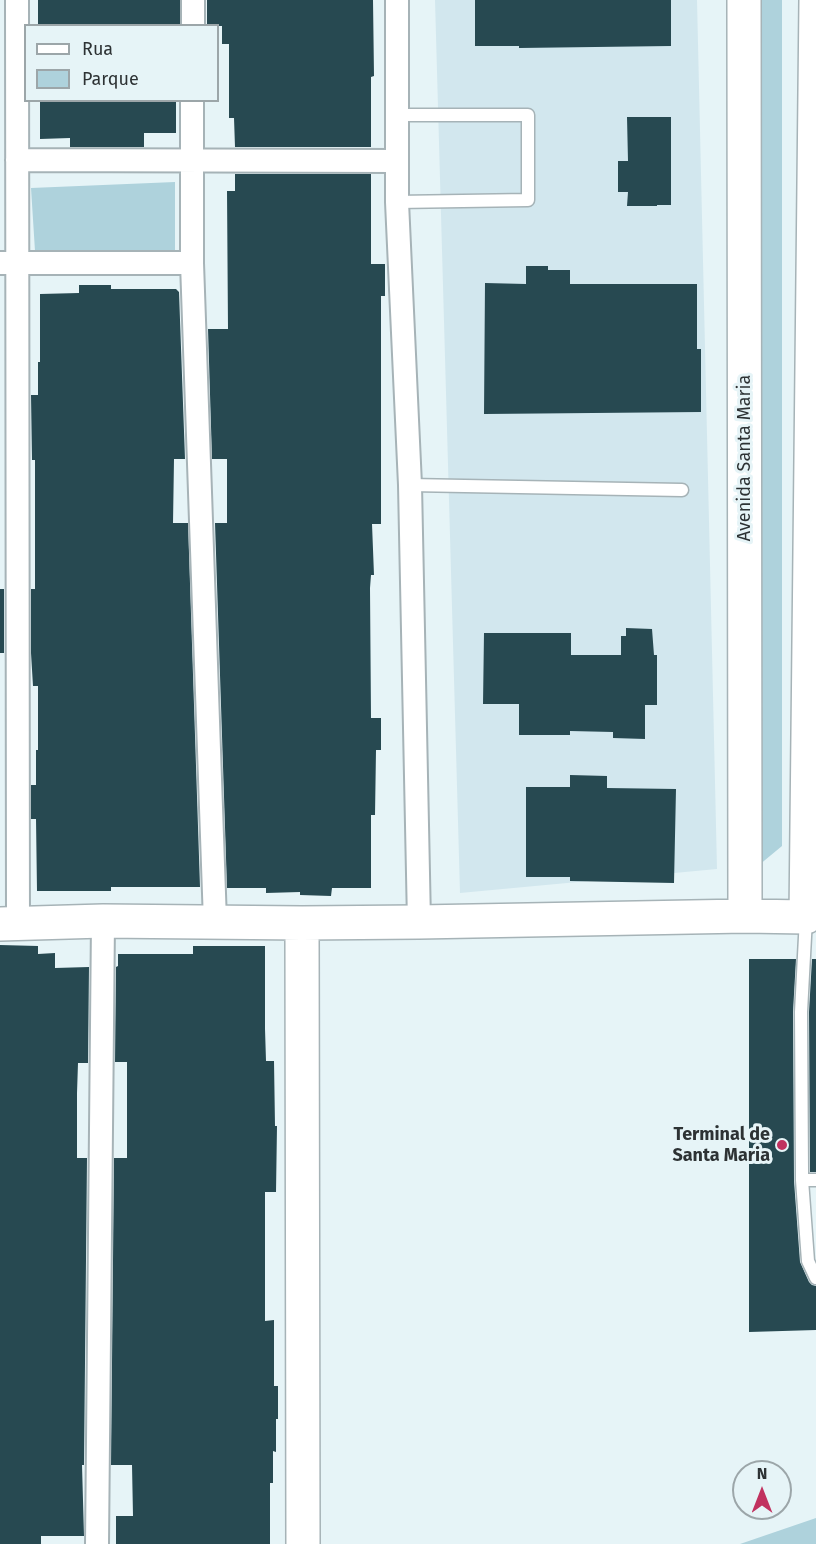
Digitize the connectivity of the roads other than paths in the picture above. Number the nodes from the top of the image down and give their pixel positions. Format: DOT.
graph roads {
  1 [pos="17,0"];
  2 [pos="193,0"];
  3 [pos="397,0"];
  4 [pos="744,0"];
  5 [pos="816,0"];
  6 [pos="193,24"];
  7 [pos="192,102"];
  8 [pos="397,115"];
  9 [pos="17,160"];
  10 [pos="192,160"];
  11 [pos="397,160"];
  12 [pos="397,202"];
  13 [pos="9,263"];
  14 [pos="192,263"];
  15 [pos="410,486"];
  16 [pos="682,490"];
  17 [pos="745,916"];
  18 [pos="811,917"];
  19 [pos="103,921"];
  20 [pos="215,922"];
  21 [pos="419,922"];
  22 [pos="9,923"];
  23 [pos="302,923"];
  24 [pos="802,1180"];
  25 [pos="816,1180"];
  26 [pos="816,1278"];
  27 [pos="97,1544"];
  28 [pos="303,1544"];
  1 -- 9 [label="street"];
  2 -- 6 [label="street"];
  3 -- 8 [label="street"];
  4 -- 17 [label="main road, Avenida Santa Maria"];
  5 -- 18 [label="main road"];
  7 -- 10 [label="street"];
  8 -- 11 [label="street"];
  8 -- 12 [label="lane"];
  9 -- 10 [label="street"];
  9 -- 13 [label="street"];
  10 -- 11 [label="street"];
  10 -- 14 [label="street"];
  11 -- 12 [label="street"];
  12 -- 15 [label="street"];
  13 -- 14 [label="street"];
  13 -- 22 [label="street"];
  14 -- 20 [label="street"];
  15 -- 16 [label="lane"];
  15 -- 21 [label="street"];
  17 -- 18 [label="main road"];
  17 -- 21 [label="main road"];
  18 -- 24 [label="lane"];
  19 -- 20 [label="main road"];
  19 -- 22 [label="main road"];
  19 -- 27 [label="street"];
  20 -- 23 [label="main road"];
  21 -- 23 [label="main road"];
  23 -- 28 [label="main road"];
  24 -- 25 [label="lane"];
  24 -- 26 [label="lane"];
}
